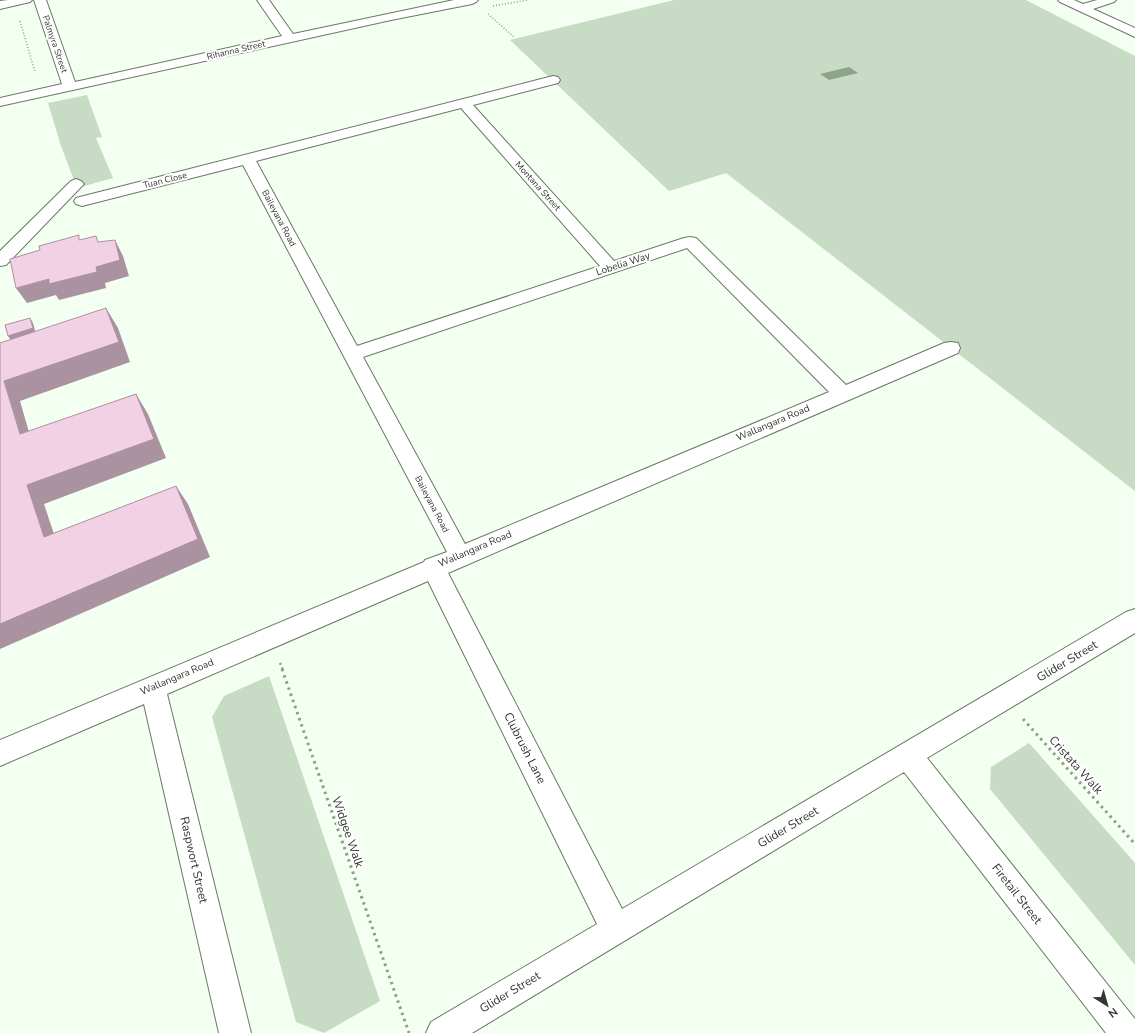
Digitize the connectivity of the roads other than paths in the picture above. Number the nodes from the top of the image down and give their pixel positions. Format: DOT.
graph roads {
  1 [pos="40,0"];
  2 [pos="263,0"];
  3 [pos="472,0"];
  4 [pos="1064,0"];
  5 [pos="1110,0"];
  6 [pos="21,1"];
  7 [pos="0,5"];
  8 [pos="1083,8"];
  9 [pos="1135,33"];
  10 [pos="290,38"];
  11 [pos="553,80"];
  12 [pos="70,87"];
  13 [pos="0,102"];
  14 [pos="464,103"];
  15 [pos="248,159"];
  16 [pos="76,184"];
  17 [pos="82,201"];
  18 [pos="0,261"];
  19 [pos="611,268"];
  20 [pos="951,348"];
  21 [pos="352,354"];
  22 [pos="843,394"];
  23 [pos="460,556"];
  24 [pos="433,567"];
  25 [pos="1134,622"];
  26 [pos="153,687"];
  27 [pos="0,753"];
  28 [pos="908,755"];
  29 [pos="616,929"];
  30 [pos="235,1033"];
  31 [pos="442,1033"];
  32 [pos="1126,1033"];
  1 -- 12 [label="street, Palmyra Street"];
  2 -- 10 [label="street"];
  3 -- 10 [label="street, Rihanna Street"];
  4 -- 8 [label="street"];
  5 -- 8 [label="street"];
  6 -- 7 [label="street"];
  8 -- 9 [label="street"];
  10 -- 12 [label="street, Rihanna Street"];
  11 -- 14 [label="street"];
  12 -- 13 [label="street, Rihanna Street"];
  14 -- 15 [label="street"];
  14 -- 19 [label="street, Montana Street"];
  15 -- 17 [label="street, Tuan Close"];
  15 -- 21 [label="street, Baileyana Road"];
  16 -- 18 [label="street"];
  19 -- 21 [label="street, Lobelia Way"];
  19 -- 22 [label="street, Lobelia Way"];
  20 -- 22 [label="street, Wallangara Road"];
  21 -- 23 [label="street, Baileyana Road"];
  22 -- 23 [label="street, Wallangara Road"];
  23 -- 24 [label="street, Wallangara Road"];
  24 -- 26 [label="street, Wallangara Road"];
  24 -- 29 [label="street, Clubrush Lane"];
  25 -- 28 [label="street, Glider Street"];
  26 -- 27 [label="street, Wallangara Road"];
  26 -- 30 [label="street, Raspwort Street"];
  28 -- 29 [label="street, Glider Street"];
  28 -- 32 [label="street, Firetail Street"];
  29 -- 31 [label="street, Glider Street"];
}
